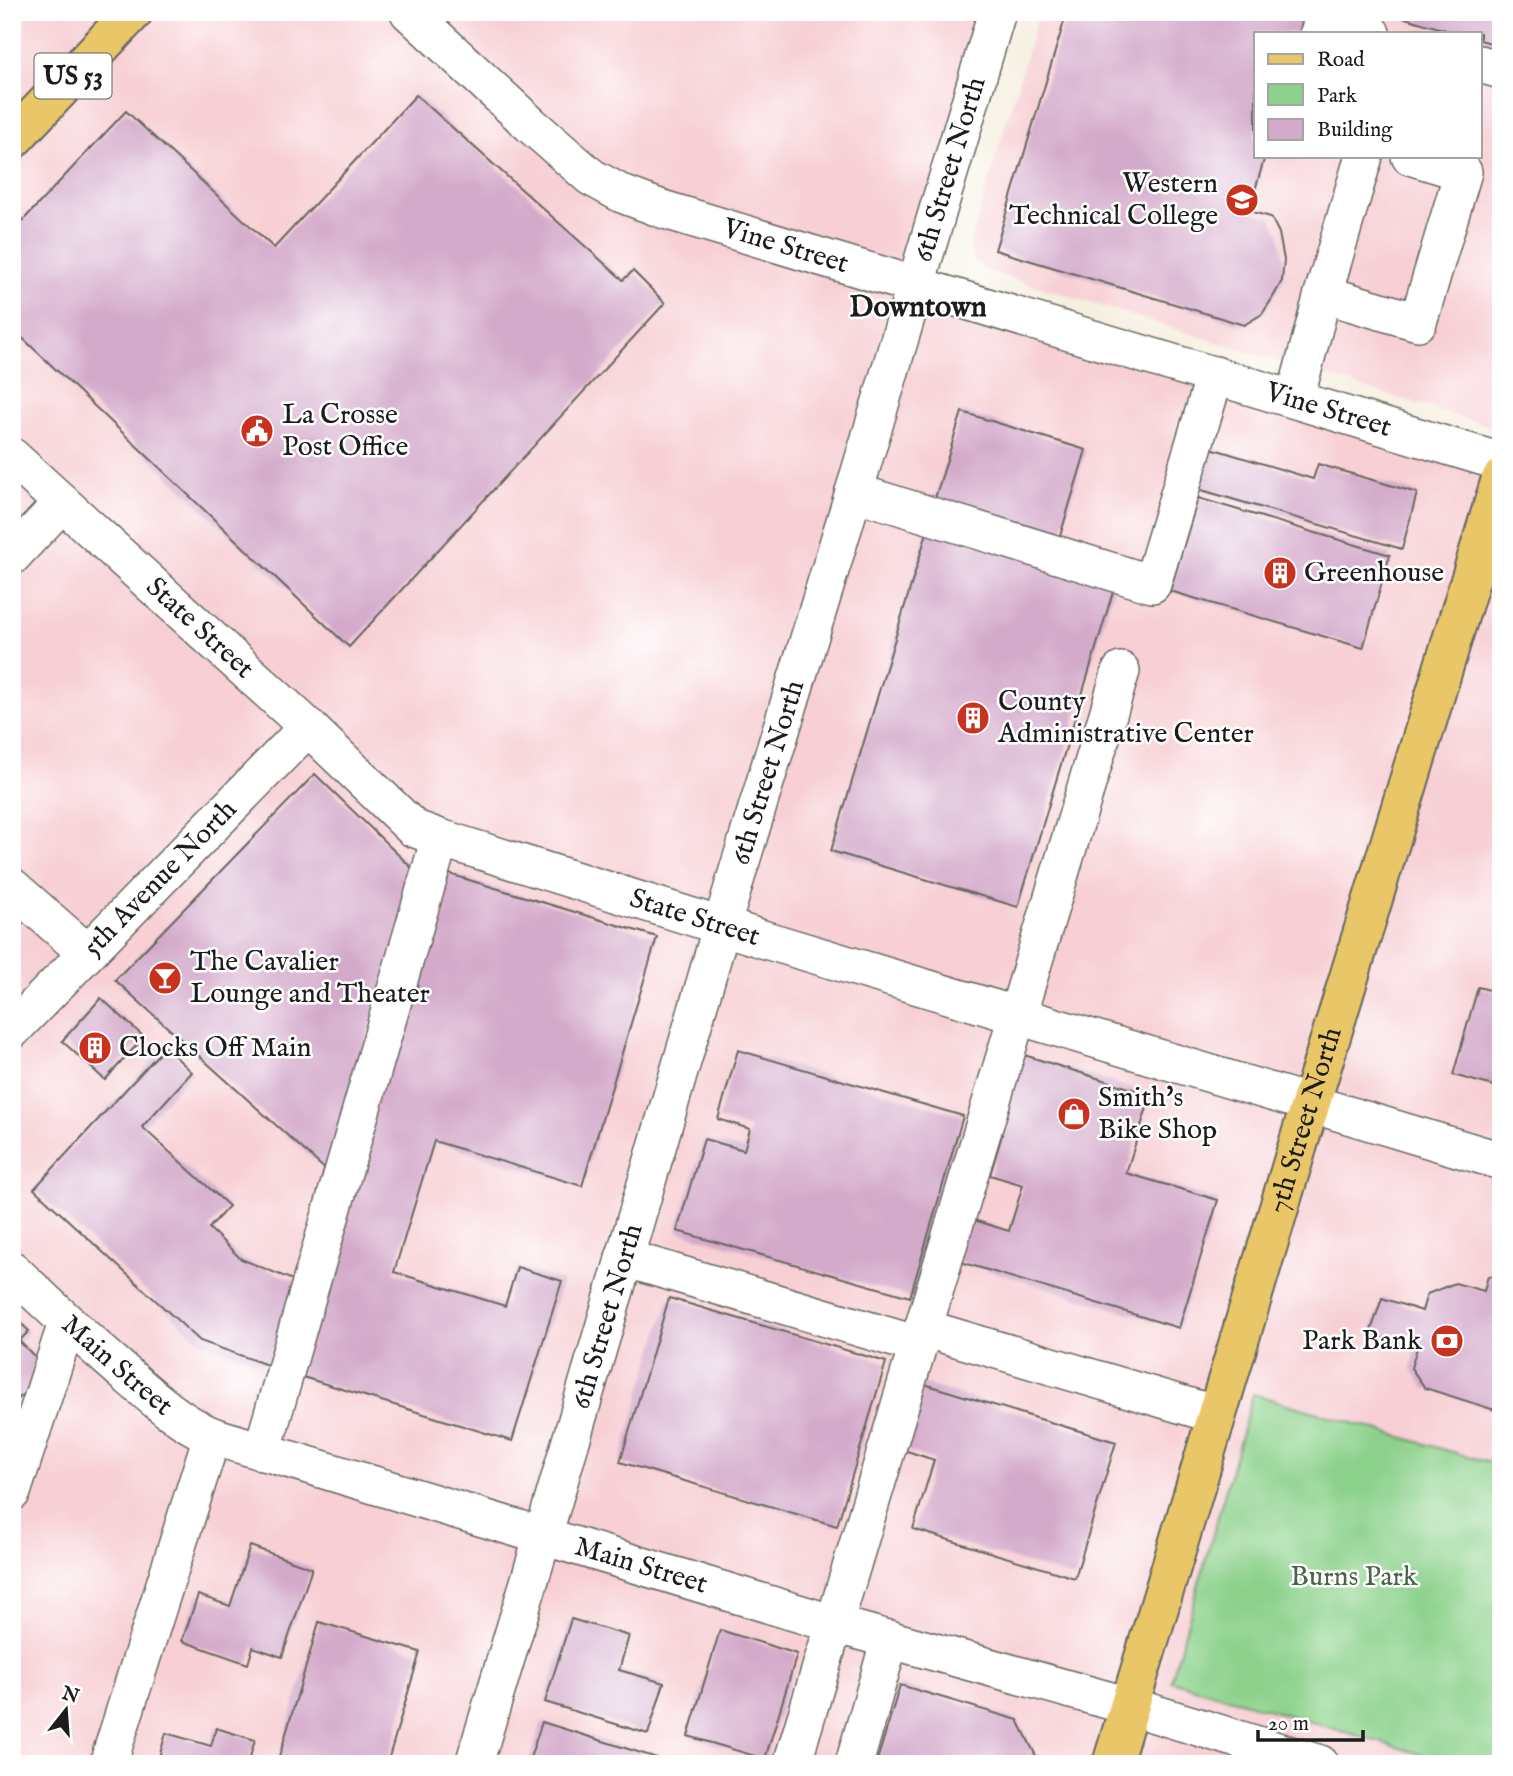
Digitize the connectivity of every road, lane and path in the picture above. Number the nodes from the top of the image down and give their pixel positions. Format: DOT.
graph roads {
  1 [pos="133,12"];
  2 [pos="409,12"];
  3 [pos="997,12"];
  4 [pos="1319,32"];
  5 [pos="1367,32"];
  6 [pos="1482,65"];
  7 [pos="1501,70"];
  8 [pos="12,140"];
  9 [pos="1363,158"];
  10 [pos="1417,158"];
  11 [pos="915,284"];
  12 [pos="1324,294"];
  13 [pos="1215,375"];
  14 [pos="1294,399"];
  15 [pos="12,457"];
  16 [pos="1501,461"];
  17 [pos="1501,479"];
  18 [pos="854,492"];
  19 [pos="62,503"];
  20 [pos="12,556"];
  21 [pos="1121,671"];
  22 [pos="308,727"];
  23 [pos="440,838"];
  24 [pos="12,887"];
  25 [pos="721,927"];
  26 [pos="87,953"];
  27 [pos="1017,1017"];
  28 [pos="12,1030"];
  29 [pos="1310,1105"];
  30 [pos="1501,1161"];
  31 [pos="624,1258"];
  32 [pos="12,1270"];
  33 [pos="67,1323"];
  34 [pos="921,1337"];
  35 [pos="1217,1415"];
  36 [pos="212,1436"];
  37 [pos="262,1452"];
  38 [pos="12,1492"];
  39 [pos="543,1536"];
  40 [pos="834,1624"];
  41 [pos="890,1639"];
  42 [pos="1129,1706"];
  43 [pos="108,1764"];
  44 [pos="474,1764"];
  45 [pos="792,1764"];
  46 [pos="854,1764"];
  47 [pos="1112,1764"];
  48 [pos="1320,1764"];
  1 -- 8 [label="main road, US 53"];
  2 -- 11 [label="street, Vine Street"];
  3 -- 11 [label="street, 6th Street North"];
  4 -- 5 [label="street"];
  6 -- 7 [label="street"];
  9 -- 12 [label="street"];
  10 -- 12 [label="street"];
  11 -- 13 [label="street, Vine Street"];
  11 -- 18 [label="street, 6th Street North"];
  12 -- 14 [label="street"];
  13 -- 14 [label="street, Vine Street"];
  13 -- 18 [label="street"];
  14 -- 16 [label="street, Vine Street"];
  15 -- 19 [label="street, State Street"];
  17 -- 29 [label="main road, 7th Street North"];
  18 -- 25 [label="street, 6th Street North"];
  19 -- 20 [label="street"];
  19 -- 22 [label="street, State Street"];
  21 -- 27 [label="street"];
  22 -- 23 [label="street, State Street"];
  22 -- 26 [label="street, 5th Avenue North"];
  23 -- 25 [label="street, State Street"];
  23 -- 37 [label="street"];
  24 -- 26 [label="street"];
  25 -- 27 [label="street, State Street"];
  25 -- 31 [label="street, 6th Street North"];
  26 -- 28 [label="street, 5th Avenue North"];
  27 -- 29 [label="street, State Street"];
  27 -- 34 [label="street"];
  29 -- 30 [label="street, State Street"];
  29 -- 35 [label="main road, 7th Street North"];
  31 -- 34 [label="street"];
  31 -- 39 [label="street, 6th Street North"];
  32 -- 33 [label="street, Main Street"];
  33 -- 36 [label="street, Main Street"];
  33 -- 38 [label="street"];
  34 -- 35 [label="street"];
  34 -- 40 [label="street"];
  35 -- 42 [label="main road, 7th Street North"];
  36 -- 37 [label="street, Main Street"];
  36 -- 43 [label="street"];
  37 -- 39 [label="street, Main Street"];
  39 -- 40 [label="street, Main Street"];
  39 -- 44 [label="street, 6th Street North"];
  40 -- 41 [label="street, Main Street"];
  40 -- 45 [label="street"];
  41 -- 42 [label="street, Main Street"];
  41 -- 46 [label="street"];
  42 -- 47 [label="main road, 7th Street North"];
  42 -- 48 [label="street, Main Street"];
}
